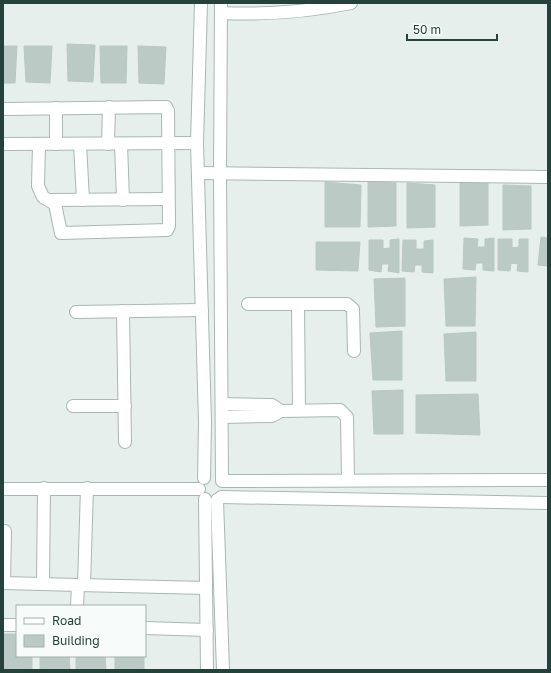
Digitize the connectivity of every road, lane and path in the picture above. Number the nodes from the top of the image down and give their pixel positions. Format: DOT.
graph roads {
  1 [pos="201,3"];
  2 [pos="352,3"];
  3 [pos="221,8"];
  4 [pos="109,107"];
  5 [pos="56,108"];
  6 [pos="3,110"];
  7 [pos="168,143"];
  8 [pos="197,143"];
  9 [pos="3,144"];
  10 [pos="40,144"];
  11 [pos="56,144"];
  12 [pos="80,144"];
  13 [pos="108,144"];
  14 [pos="121,144"];
  15 [pos="198,173"];
  16 [pos="220,173"];
  17 [pos="548,177"];
  18 [pos="168,199"];
  19 [pos="50,200"];
  20 [pos="83,200"];
  21 [pos="123,200"];
  22 [pos="248,304"];
  23 [pos="298,304"];
  24 [pos="202,310"];
  25 [pos="124,311"];
  26 [pos="76,312"];
  27 [pos="354,351"];
  28 [pos="222,404"];
  29 [pos="74,406"];
  30 [pos="125,406"];
  31 [pos="299,410"];
  32 [pos="281,411"];
  33 [pos="222,417"];
  34 [pos="125,442"];
  35 [pos="348,480"];
  36 [pos="548,480"];
  37 [pos="222,481"];
  38 [pos="3,488"];
  39 [pos="44,488"];
  40 [pos="87,488"];
  41 [pos="202,489"];
  42 [pos="219,498"];
  43 [pos="548,503"];
  44 [pos="5,531"];
  45 [pos="43,584"];
  46 [pos="81,585"];
  47 [pos="206,588"];
  48 [pos="77,605"];
  49 [pos="3,625"];
  50 [pos="16,625"];
  51 [pos="146,628"];
  52 [pos="207,630"];
  53 [pos="207,670"];
  54 [pos="223,670"];
  1 -- 8 [label="street"];
  2 -- 3 [label="street"];
  3 -- 16 [label="street"];
  4 -- 5 [label="street"];
  4 -- 7 [label="street"];
  4 -- 13 [label="street"];
  5 -- 6 [label="street"];
  5 -- 11 [label="street"];
  7 -- 8 [label="street"];
  7 -- 14 [label="street"];
  7 -- 18 [label="street"];
  8 -- 15 [label="street"];
  9 -- 10 [label="street"];
  10 -- 11 [label="street"];
  10 -- 19 [label="street"];
  11 -- 12 [label="street"];
  12 -- 13 [label="street"];
  12 -- 20 [label="street"];
  13 -- 14 [label="street"];
  14 -- 21 [label="street"];
  15 -- 16 [label="street"];
  15 -- 24 [label="street"];
  16 -- 17 [label="street"];
  16 -- 28 [label="street"];
  18 -- 19 [label="street"];
  18 -- 21 [label="street"];
  19 -- 20 [label="street"];
  20 -- 21 [label="street"];
  22 -- 23 [label="street"];
  23 -- 27 [label="street"];
  23 -- 31 [label="street"];
  24 -- 25 [label="street"];
  24 -- 41 [label="street"];
  25 -- 26 [label="street"];
  25 -- 30 [label="street"];
  28 -- 32 [label="street"];
  28 -- 33 [label="street"];
  29 -- 30 [label="street"];
  30 -- 34 [label="street"];
  31 -- 32 [label="street"];
  31 -- 35 [label="street"];
  32 -- 33 [label="street"];
  33 -- 37 [label="street"];
  35 -- 36 [label="street"];
  35 -- 37 [label="street"];
  37 -- 41 [label="street"];
  37 -- 42 [label="street"];
  38 -- 39 [label="street"];
  39 -- 40 [label="street"];
  39 -- 45 [label="street"];
  40 -- 41 [label="street"];
  40 -- 46 [label="street"];
  41 -- 42 [label="street"];
  41 -- 47 [label="street"];
  42 -- 43 [label="street"];
  42 -- 54 [label="street"];
  44 -- 45 [label="street"];
  45 -- 46 [label="street"];
  46 -- 47 [label="street"];
  46 -- 48 [label="street"];
  47 -- 52 [label="street"];
  49 -- 50 [label="street"];
  51 -- 52 [label="street"];
  52 -- 53 [label="street"];
}
